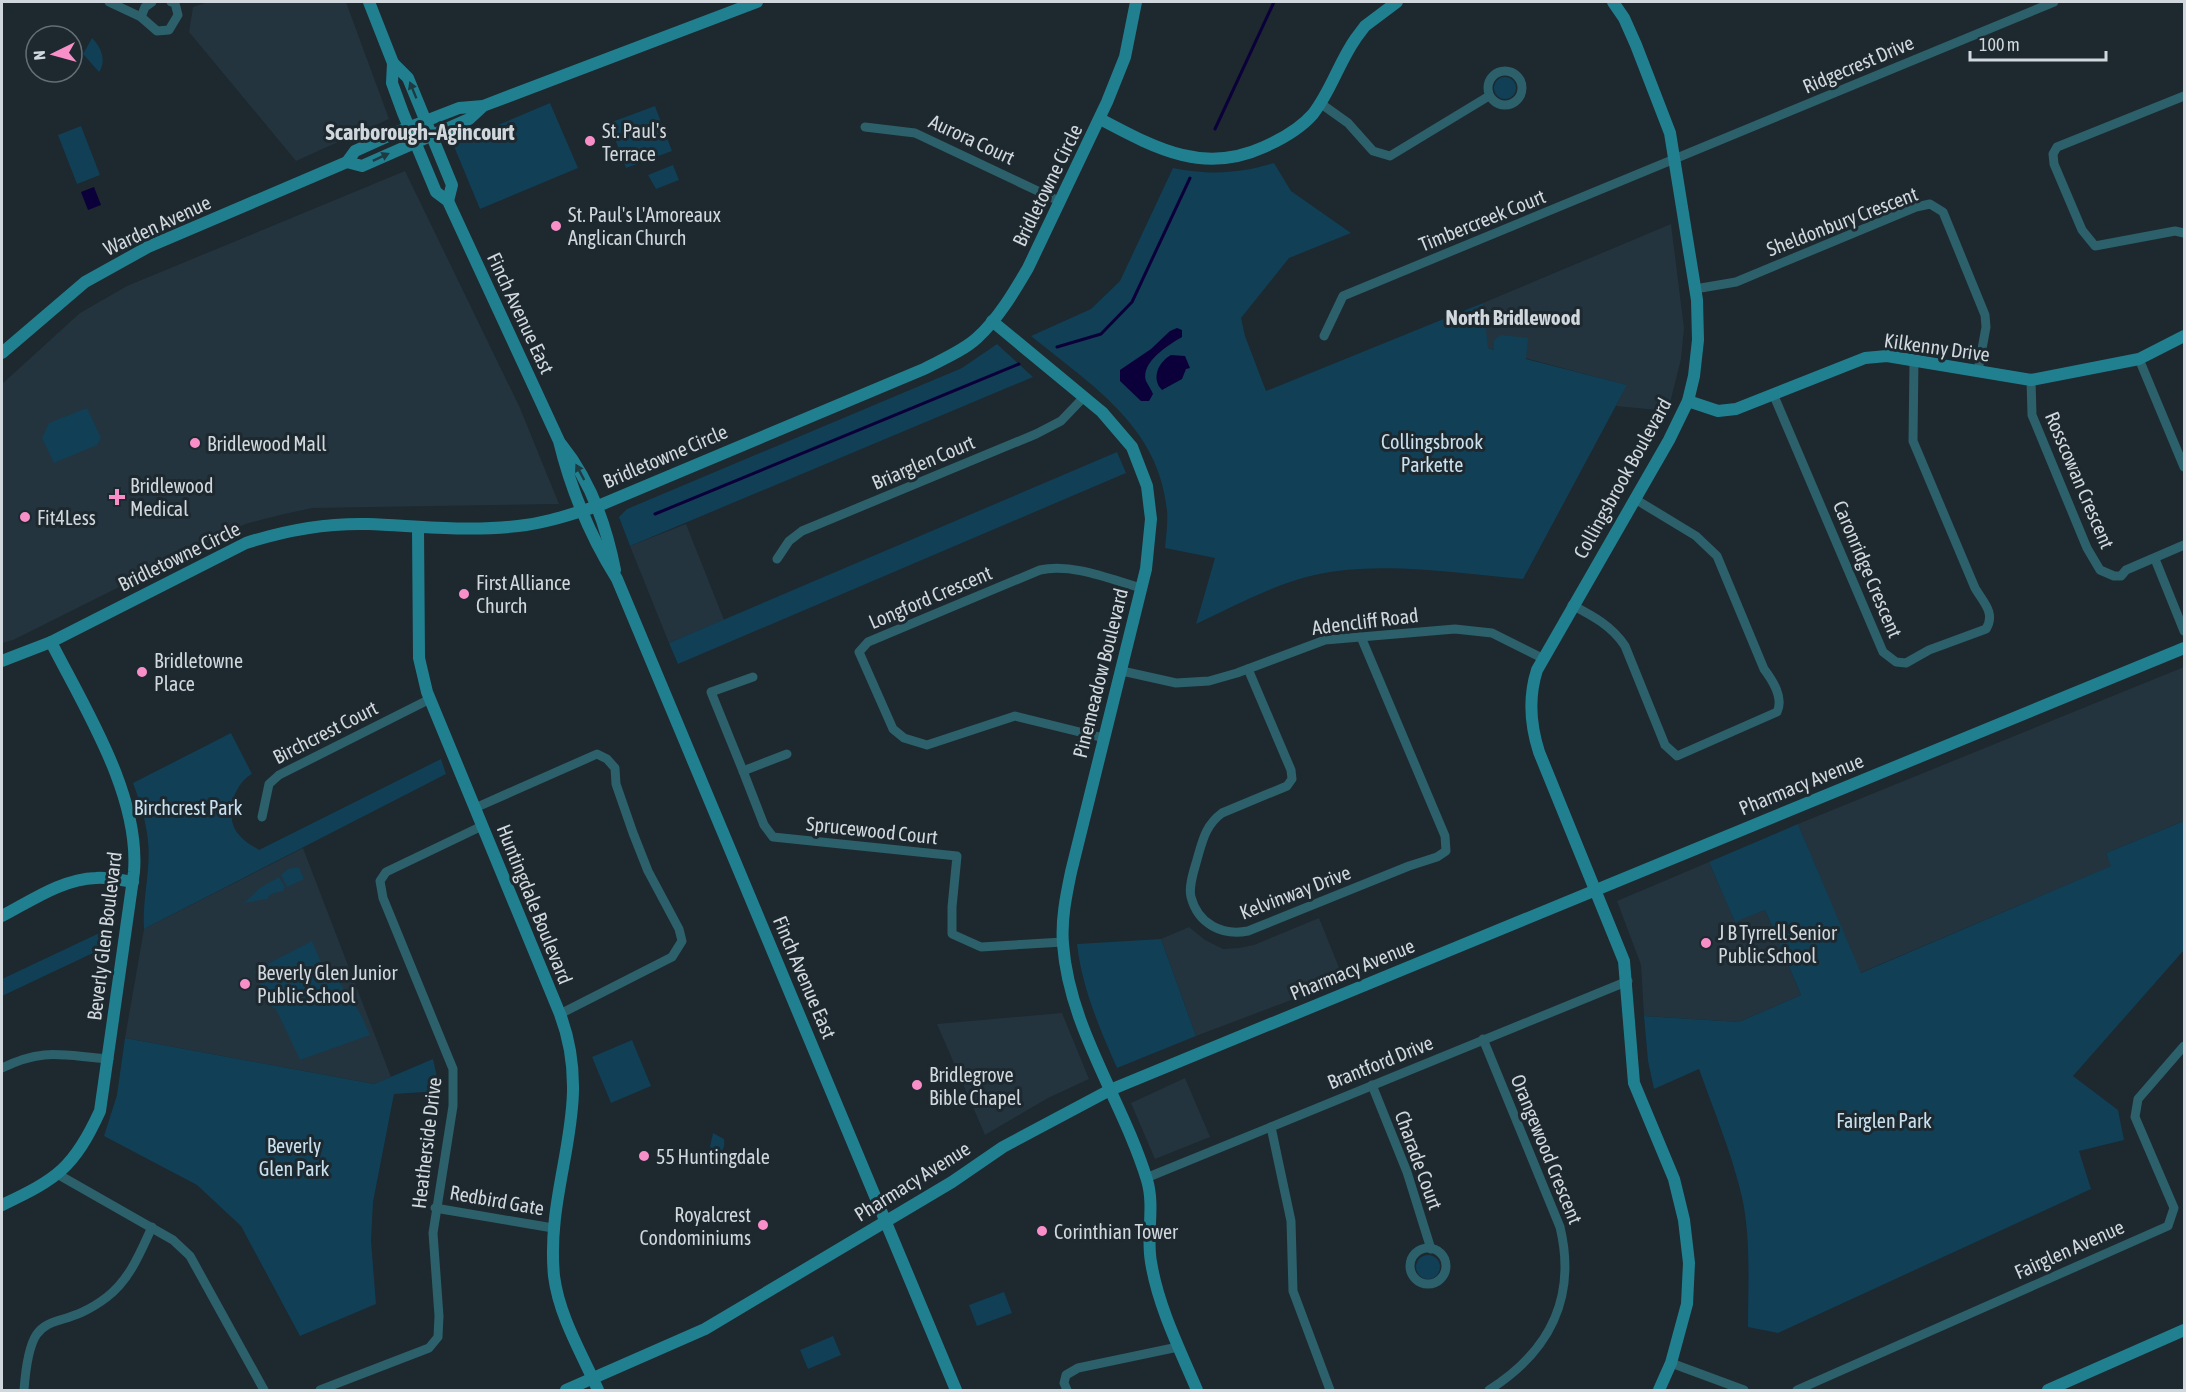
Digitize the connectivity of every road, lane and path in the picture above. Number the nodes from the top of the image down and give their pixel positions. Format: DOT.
graph roads {
  1 [pos="109,2"];
  2 [pos="152,2"];
  3 [pos="171,2"];
  4 [pos="369,2"];
  5 [pos="757,2"];
  6 [pos="1136,2"];
  7 [pos="1397,2"];
  8 [pos="1613,2"];
  9 [pos="2054,2"];
  10 [pos="141,17"];
  11 [pos="393,63"];
  12 [pos="1489,96"];
  13 [pos="2184,96"];
  14 [pos="1320,103"];
  15 [pos="483,106"];
  16 [pos="1100,119"];
  17 [pos="425,122"];
  18 [pos="865,127"];
  19 [pos="409,128"];
  20 [pos="431,135"];
  21 [pos="415,142"];
  22 [pos="1675,160"];
  23 [pos="347,162"];
  24 [pos="448,201"];
  25 [pos="1059,201"];
  26 [pos="2184,233"];
  27 [pos="1695,289"];
  28 [pos="992,321"];
  29 [pos="1324,336"];
  30 [pos="2184,336"];
  31 [pos="2,353"];
  32 [pos="2139,359"];
  33 [pos="1914,360"];
  34 [pos="1978,371"];
  35 [pos="2031,380"];
  36 [pos="1774,396"];
  37 [pos="1084,397"];
  38 [pos="1688,401"];
  39 [pos="559,441"];
  40 [pos="2184,467"];
  41 [pos="1635,499"];
  42 [pos="598,506"];
  43 [pos="582,512"];
  44 [pos="418,527"];
  45 [pos="2184,545"];
  46 [pos="777,559"];
  47 [pos="2155,559"];
  48 [pos="617,579"];
  49 [pos="1141,588"];
  50 [pos="1572,605"];
  51 [pos="2184,631"];
  52 [pos="1361,637"];
  53 [pos="51,642"];
  54 [pos="2184,648"];
  55 [pos="1542,658"];
  56 [pos="2,661"];
  57 [pos="1248,669"];
  58 [pos="1122,671"];
  59 [pos="753,677"];
  60 [pos="430,699"];
  61 [pos="1104,738"];
  62 [pos="787,754"];
  63 [pos="743,771"];
  64 [pos="475,808"];
  65 [pos="262,817"];
  66 [pos="482,826"];
  67 [pos="132,882"];
  68 [pos="1596,890"];
  69 [pos="2,916"];
  70 [pos="1063,942"];
  71 [pos="1628,981"];
  72 [pos="560,1014"];
  73 [pos="1482,1039"];
  74 [pos="2184,1046"];
  75 [pos="108,1059"];
  76 [pos="2,1068"];
  77 [pos="1372,1085"];
  78 [pos="1110,1090"];
  79 [pos="1271,1127"];
  80 [pos="59,1175"];
  81 [pos="1146,1178"];
  82 [pos="2,1205"];
  83 [pos="435,1208"];
  84 [pos="886,1222"];
  85 [pos="152,1227"];
  86 [pos="553,1228"];
  87 [pos="1431,1249"];
  88 [pos="2184,1330"];
  89 [pos="1178,1347"];
  90 [pos="1671,1363"];
  91 [pos="595,1385"];
  92 [pos="24,1390"];
  93 [pos="264,1390"];
  94 [pos="320,1390"];
  95 [pos="566,1390"];
  96 [pos="956,1390"];
  97 [pos="1067,1390"];
  98 [pos="1197,1390"];
  99 [pos="1330,1390"];
  100 [pos="1489,1390"];
  101 [pos="1659,1390"];
  102 [pos="1744,1390"];
  103 [pos="1797,1390"];
  104 [pos="2048,1390"];
  1 -- 10 [label="street"];
  2 -- 10 [label="street"];
  3 -- 10 [label="street"];
  4 -- 11 [label="street, Finch Avenue East"];
  5 -- 15 [label="street, Warden Avenue"];
  6 -- 16 [label="street, Bridletowne Circle"];
  7 -- 14 [label="street"];
  8 -- 22 [label="street, Collingsbrook Boulevard"];
  9 -- 22 [label="street, Ridgecrest Drive"];
  17 -- 11 [label="street, Finch Avenue East, one-way"];
  11 -- 19 [label="street, Finch Avenue East"];
  12 -- 14 [label="street"];
  13 -- 26 [label="street"];
  14 -- 16 [label="street"];
  15 -- 17 [label="street, Warden Avenue"];
  15 -- 20 [label="street, Warden Avenue"];
  16 -- 25 [label="street, Bridletowne Circle"];
  17 -- 19 [label="street, Warden Avenue"];
  17 -- 20 [label="street, Finch Avenue East"];
  18 -- 25 [label="street, Aurora Court"];
  19 -- 21 [label="street, Finch Avenue East"];
  19 -- 23 [label="street, Warden Avenue"];
  20 -- 21 [label="street, Warden Avenue"];
  20 -- 24 [label="street, Finch Avenue East"];
  23 -- 21 [label="street, Warden Avenue, one-way"];
  21 -- 24 [label="street, Finch Avenue East"];
  22 -- 27 [label="street, Collingsbrook Boulevard"];
  22 -- 29 [label="street, Timbercreek Court"];
  23 -- 31 [label="street, Warden Avenue"];
  24 -- 39 [label="street, Finch Avenue East"];
  25 -- 28 [label="street, Bridletowne Circle"];
  27 -- 34 [label="street, Sheldonbury Crescent"];
  27 -- 38 [label="street, Collingsbrook Boulevard"];
  28 -- 37 [label="street, Pinemeadow Boulevard"];
  28 -- 42 [label="street, Bridletowne Circle"];
  30 -- 32 [label="street, Kilkenny Drive"];
  32 -- 35 [label="street, Kilkenny Drive"];
  32 -- 40 [label="street"];
  33 -- 34 [label="street, Kilkenny Drive"];
  33 -- 36 [label="street, Kilkenny Drive"];
  33 -- 36 [label="street, Caronridge Crescent"];
  34 -- 35 [label="street, Kilkenny Drive"];
  35 -- 47 [label="street, Rosscowan Crescent"];
  36 -- 38 [label="street, Kilkenny Drive"];
  37 -- 46 [label="street, Briarglen Court"];
  37 -- 49 [label="street, Pinemeadow Boulevard"];
  38 -- 41 [label="street, Collingsbrook Boulevard"];
  42 -- 39 [label="street, Finch Avenue East, one-way"];
  39 -- 43 [label="street, Finch Avenue East"];
  41 -- 50 [label="street, Collingsbrook Boulevard"];
  41 -- 50 [label="street"];
  42 -- 43 [label="street, Bridletowne Circle"];
  42 -- 48 [label="street, Finch Avenue East"];
  43 -- 44 [label="street, Bridletowne Circle"];
  43 -- 48 [label="street, Finch Avenue East"];
  44 -- 53 [label="street, Bridletowne Circle"];
  44 -- 60 [label="street, Huntingdale Boulevard"];
  45 -- 47 [label="street, Rosscowan Crescent"];
  47 -- 51 [label="street"];
  48 -- 84 [label="street, Finch Avenue East"];
  49 -- 58 [label="street, Pinemeadow Boulevard"];
  49 -- 61 [label="street, Longford Crescent"];
  50 -- 55 [label="street, Collingsbrook Boulevard"];
  52 -- 55 [label="street, Adencliff Road"];
  52 -- 57 [label="street, Adencliff Road"];
  52 -- 57 [label="street, Kelvinway Drive"];
  53 -- 56 [label="street, Bridletowne Circle"];
  53 -- 67 [label="street, Beverly Glen Boulevard"];
  54 -- 68 [label="street, Pharmacy Avenue"];
  55 -- 68 [label="street, Collingsbrook Boulevard"];
  57 -- 58 [label="street, Adencliff Road"];
  58 -- 61 [label="street, Pinemeadow Boulevard"];
  59 -- 63 [label="street, Sprucewood Court"];
  60 -- 64 [label="street, Huntingdale Boulevard"];
  60 -- 65 [label="street, Birchcrest Court"];
  61 -- 70 [label="street, Pinemeadow Boulevard"];
  62 -- 63 [label="street"];
  63 -- 70 [label="street, Sprucewood Court"];
  64 -- 66 [label="street, Huntingdale Boulevard"];
  64 -- 72 [label="street, Huntingdale Boulevard"];
  66 -- 72 [label="street, Huntingdale Boulevard"];
  66 -- 83 [label="street, Heatherside Drive"];
  67 -- 69 [label="street"];
  67 -- 75 [label="street, Beverly Glen Boulevard"];
  68 -- 71 [label="street, Collingsbrook Boulevard"];
  68 -- 78 [label="street, Pharmacy Avenue"];
  70 -- 78 [label="street, Pinemeadow Boulevard"];
  71 -- 73 [label="street, Brantford Drive"];
  71 -- 90 [label="street, Collingsbrook Boulevard"];
  72 -- 86 [label="street, Huntingdale Boulevard"];
  73 -- 77 [label="street, Brantford Drive"];
  73 -- 100 [label="street, Orangewood Crescent"];
  74 -- 103 [label="street, Fairglen Avenue"];
  75 -- 76 [label="street"];
  75 -- 80 [label="street, Beverly Glen Boulevard"];
  77 -- 79 [label="street, Brantford Drive"];
  77 -- 87 [label="street, Charade Court"];
  78 -- 81 [label="street, Pinemeadow Boulevard"];
  78 -- 84 [label="street, Pharmacy Avenue"];
  79 -- 81 [label="street, Brantford Drive"];
  79 -- 99 [label="street"];
  80 -- 82 [label="street, Beverly Glen Boulevard"];
  80 -- 85 [label="street"];
  81 -- 89 [label="street, Pinemeadow Boulevard"];
  83 -- 86 [label="street, Redbird Gate"];
  83 -- 94 [label="street, Heatherside Drive"];
  84 -- 91 [label="street, Pharmacy Avenue"];
  84 -- 96 [label="street, Finch Avenue East"];
  85 -- 92 [label="street"];
  85 -- 93 [label="street"];
  86 -- 91 [label="street, Huntingdale Boulevard"];
  88 -- 104 [label="street"];
  89 -- 97 [label="street"];
  89 -- 98 [label="street, Pinemeadow Boulevard"];
  90 -- 101 [label="street, Collingsbrook Boulevard"];
  90 -- 102 [label="street"];
  91 -- 95 [label="street, Pharmacy Avenue"];
}
